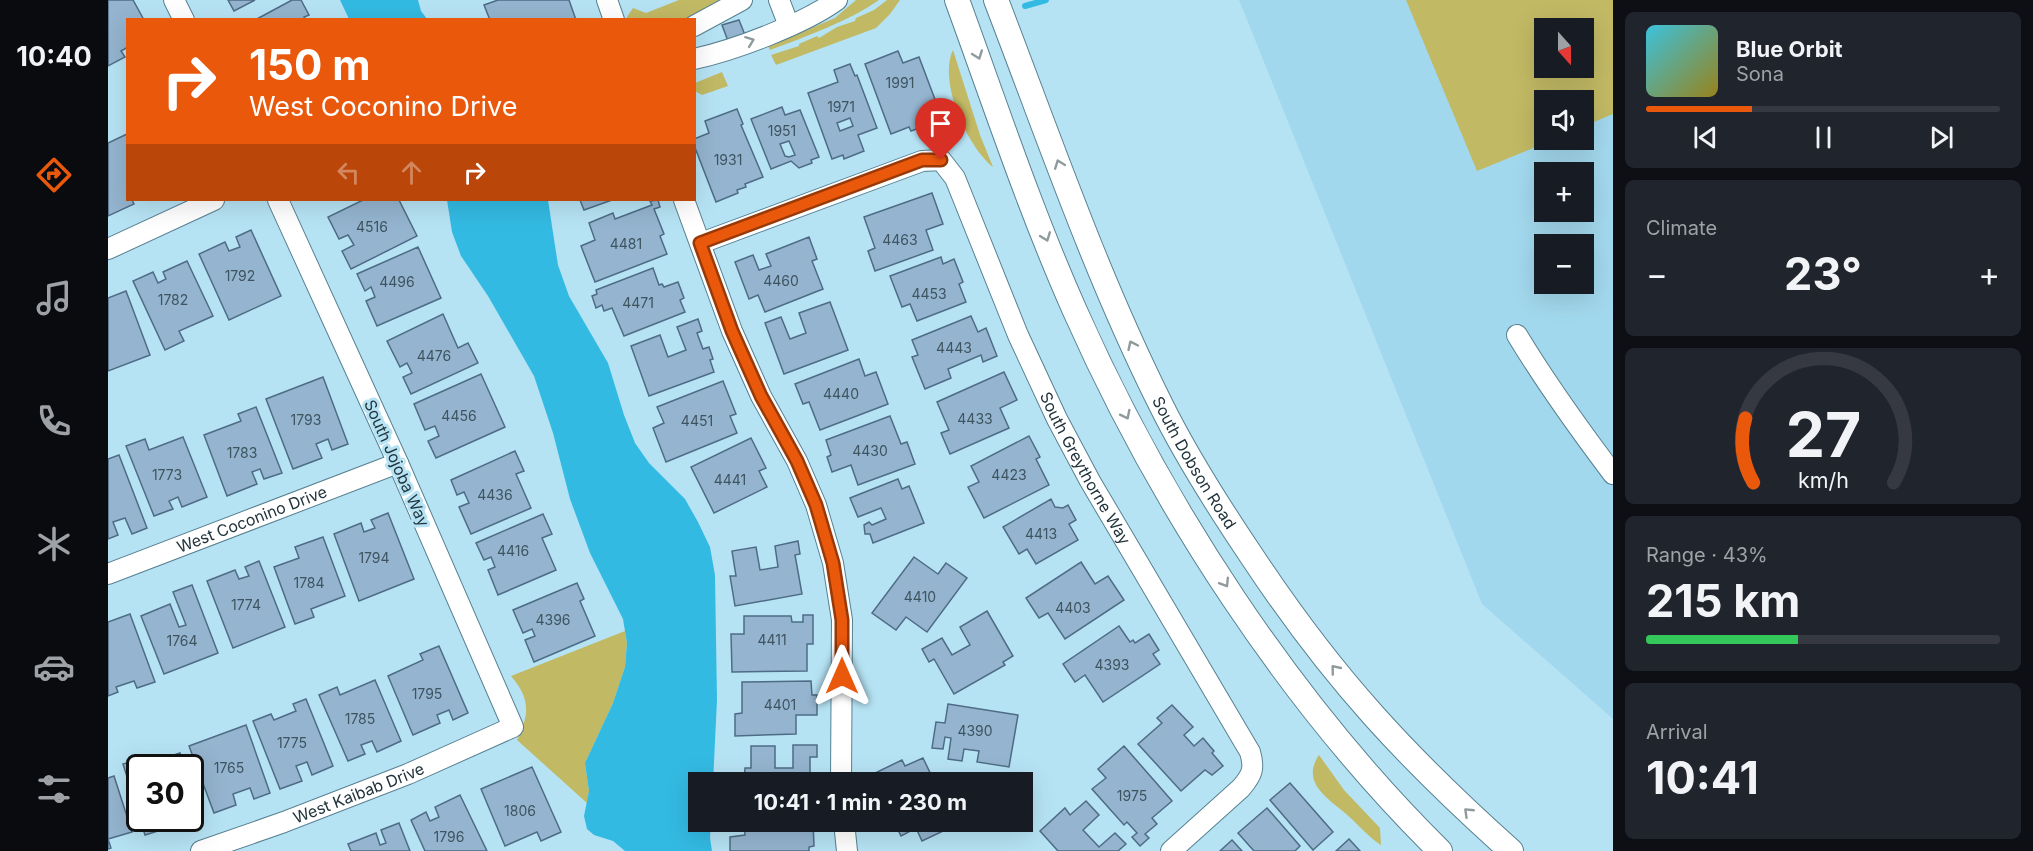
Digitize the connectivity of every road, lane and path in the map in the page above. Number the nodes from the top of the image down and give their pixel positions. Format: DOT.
graph roads {
  1 [pos="174,0"];
  2 [pos="607,0"];
  3 [pos="742,0"];
  4 [pos="779,0"];
  5 [pos="837,0"];
  6 [pos="957,0"];
  7 [pos="996,0"];
  8 [pos="183,18"];
  9 [pos="613,18"];
  10 [pos="696,25"];
  11 [pos="789,26"];
  12 [pos="696,58"];
  13 [pos="212,201"];
  14 [pos="278,201"];
  15 [pos="684,201"];
  16 [pos="700,243"];
  17 [pos="108,249"];
  18 [pos="1517,335"];
  19 [pos="398,463"];
  20 [pos="1613,474"];
  21 [pos="108,574"];
  22 [pos="513,727"];
  23 [pos="841,772"];
  24 [pos="844,832"];
  25 [pos="1431,848"];
  26 [pos="201,851"];
  27 [pos="847,851"];
  28 [pos="1171,851"];
  29 [pos="1511,851"];
  1 -- 8 [label="street"];
  2 -- 9 [label="street"];
  3 -- 10 [label="street"];
  4 -- 11 [label="street"];
  5 -- 11 [label="street"];
  6 -- 25 [label="street, one-way"];
  29 -- 7 [label="street, South Dobson Road, one-way"];
  12 -- 11 [label="street, one-way"];
  13 -- 17 [label="street"];
  14 -- 19 [label="street, South Jojoba Way"];
  15 -- 16 [label="street"];
  16 -- 23 [label="street"];
  16 -- 28 [label="street, South Greythorne Way"];
  18 -- 20 [label="street"];
  19 -- 21 [label="street, West Coconino Drive"];
  19 -- 22 [label="street, South Jojoba Way"];
  22 -- 26 [label="street, West Kaibab Drive"];
  24 -- 27 [label="street"];
}
